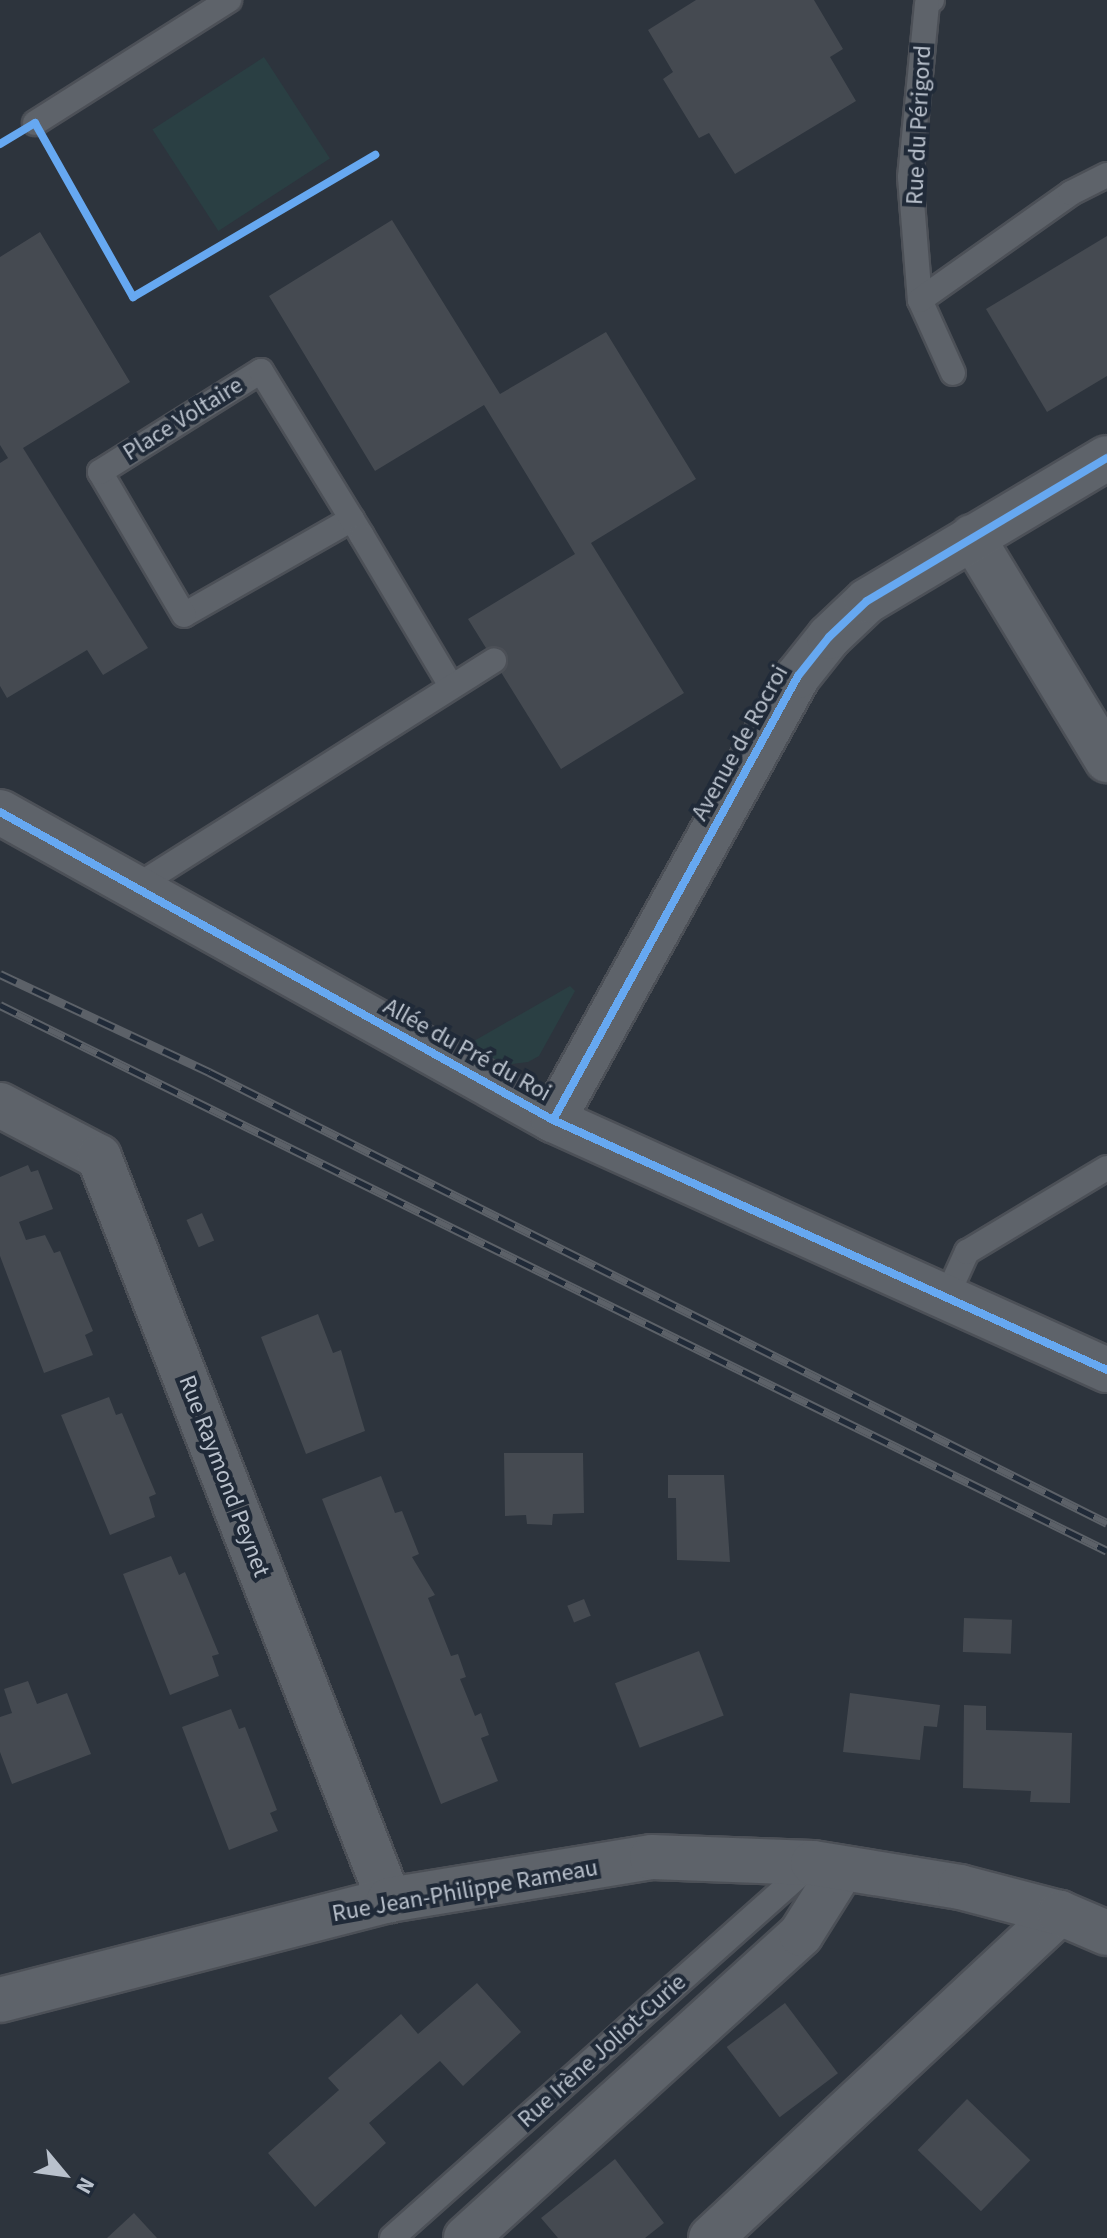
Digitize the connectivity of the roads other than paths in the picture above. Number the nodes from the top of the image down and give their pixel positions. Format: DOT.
graph roads {
  1 [pos="229,0"];
  2 [pos="926,1"];
  3 [pos="35,123"];
  4 [pos="1107,175"];
  5 [pos="920,300"];
  6 [pos="953,373"];
  7 [pos="1107,458"];
  8 [pos="352,519"];
  9 [pos="972,537"];
  10 [pos="494,660"];
  11 [pos="451,686"];
  12 [pos="1107,760"];
  13 [pos="0,812"];
  14 [pos="134,888"];
  15 [pos="0,1105"];
  16 [pos="553,1120"];
  17 [pos="1107,1168"];
  18 [pos="946,1298"];
  19 [pos="1107,1370"];
  20 [pos="828,1866"];
  21 [pos="389,1900"];
  22 [pos="1060,1913"];
  23 [pos="1107,1933"];
  24 [pos="0,2000"];
  25 [pos="392,2238"];
  26 [pos="466,2238"];
  27 [pos="711,2238"];
  1 -- 3 [label="lane"];
  2 -- 5 [label="lane, Rue du Périgord"];
  4 -- 5 [label="lane"];
  5 -- 6 [label="lane, Rue du Périgord"];
  7 -- 9 [label="street, Avenue de Rocroi"];
  8 -- 8 [label="lane, Place Voltaire"];
  8 -- 11 [label="lane, Place Voltaire"];
  9 -- 12 [label="street"];
  9 -- 16 [label="street, Avenue de Rocroi"];
  10 -- 11 [label="lane"];
  11 -- 14 [label="lane"];
  13 -- 14 [label="street, Allée du Pré du Roi"];
  14 -- 16 [label="street, Allée du Pré du Roi"];
  15 -- 21 [label="street, Rue Raymond Peynet"];
  16 -- 18 [label="street, Allée du Pré du Roi"];
  17 -- 18 [label="lane"];
  18 -- 19 [label="street, Allée du Pré du Roi"];
  20 -- 21 [label="street, Rue Jean-Philippe Rameau"];
  20 -- 22 [label="street, Rue Jean-Philippe Rameau"];
  20 -- 25 [label="lane, Rue Irène Joliot-Curie"];
  20 -- 26 [label="street"];
  21 -- 24 [label="street, Rue Jean-Philippe Rameau"];
  22 -- 23 [label="street, Rue Jean-Philippe Rameau"];
  22 -- 27 [label="street"];
}
